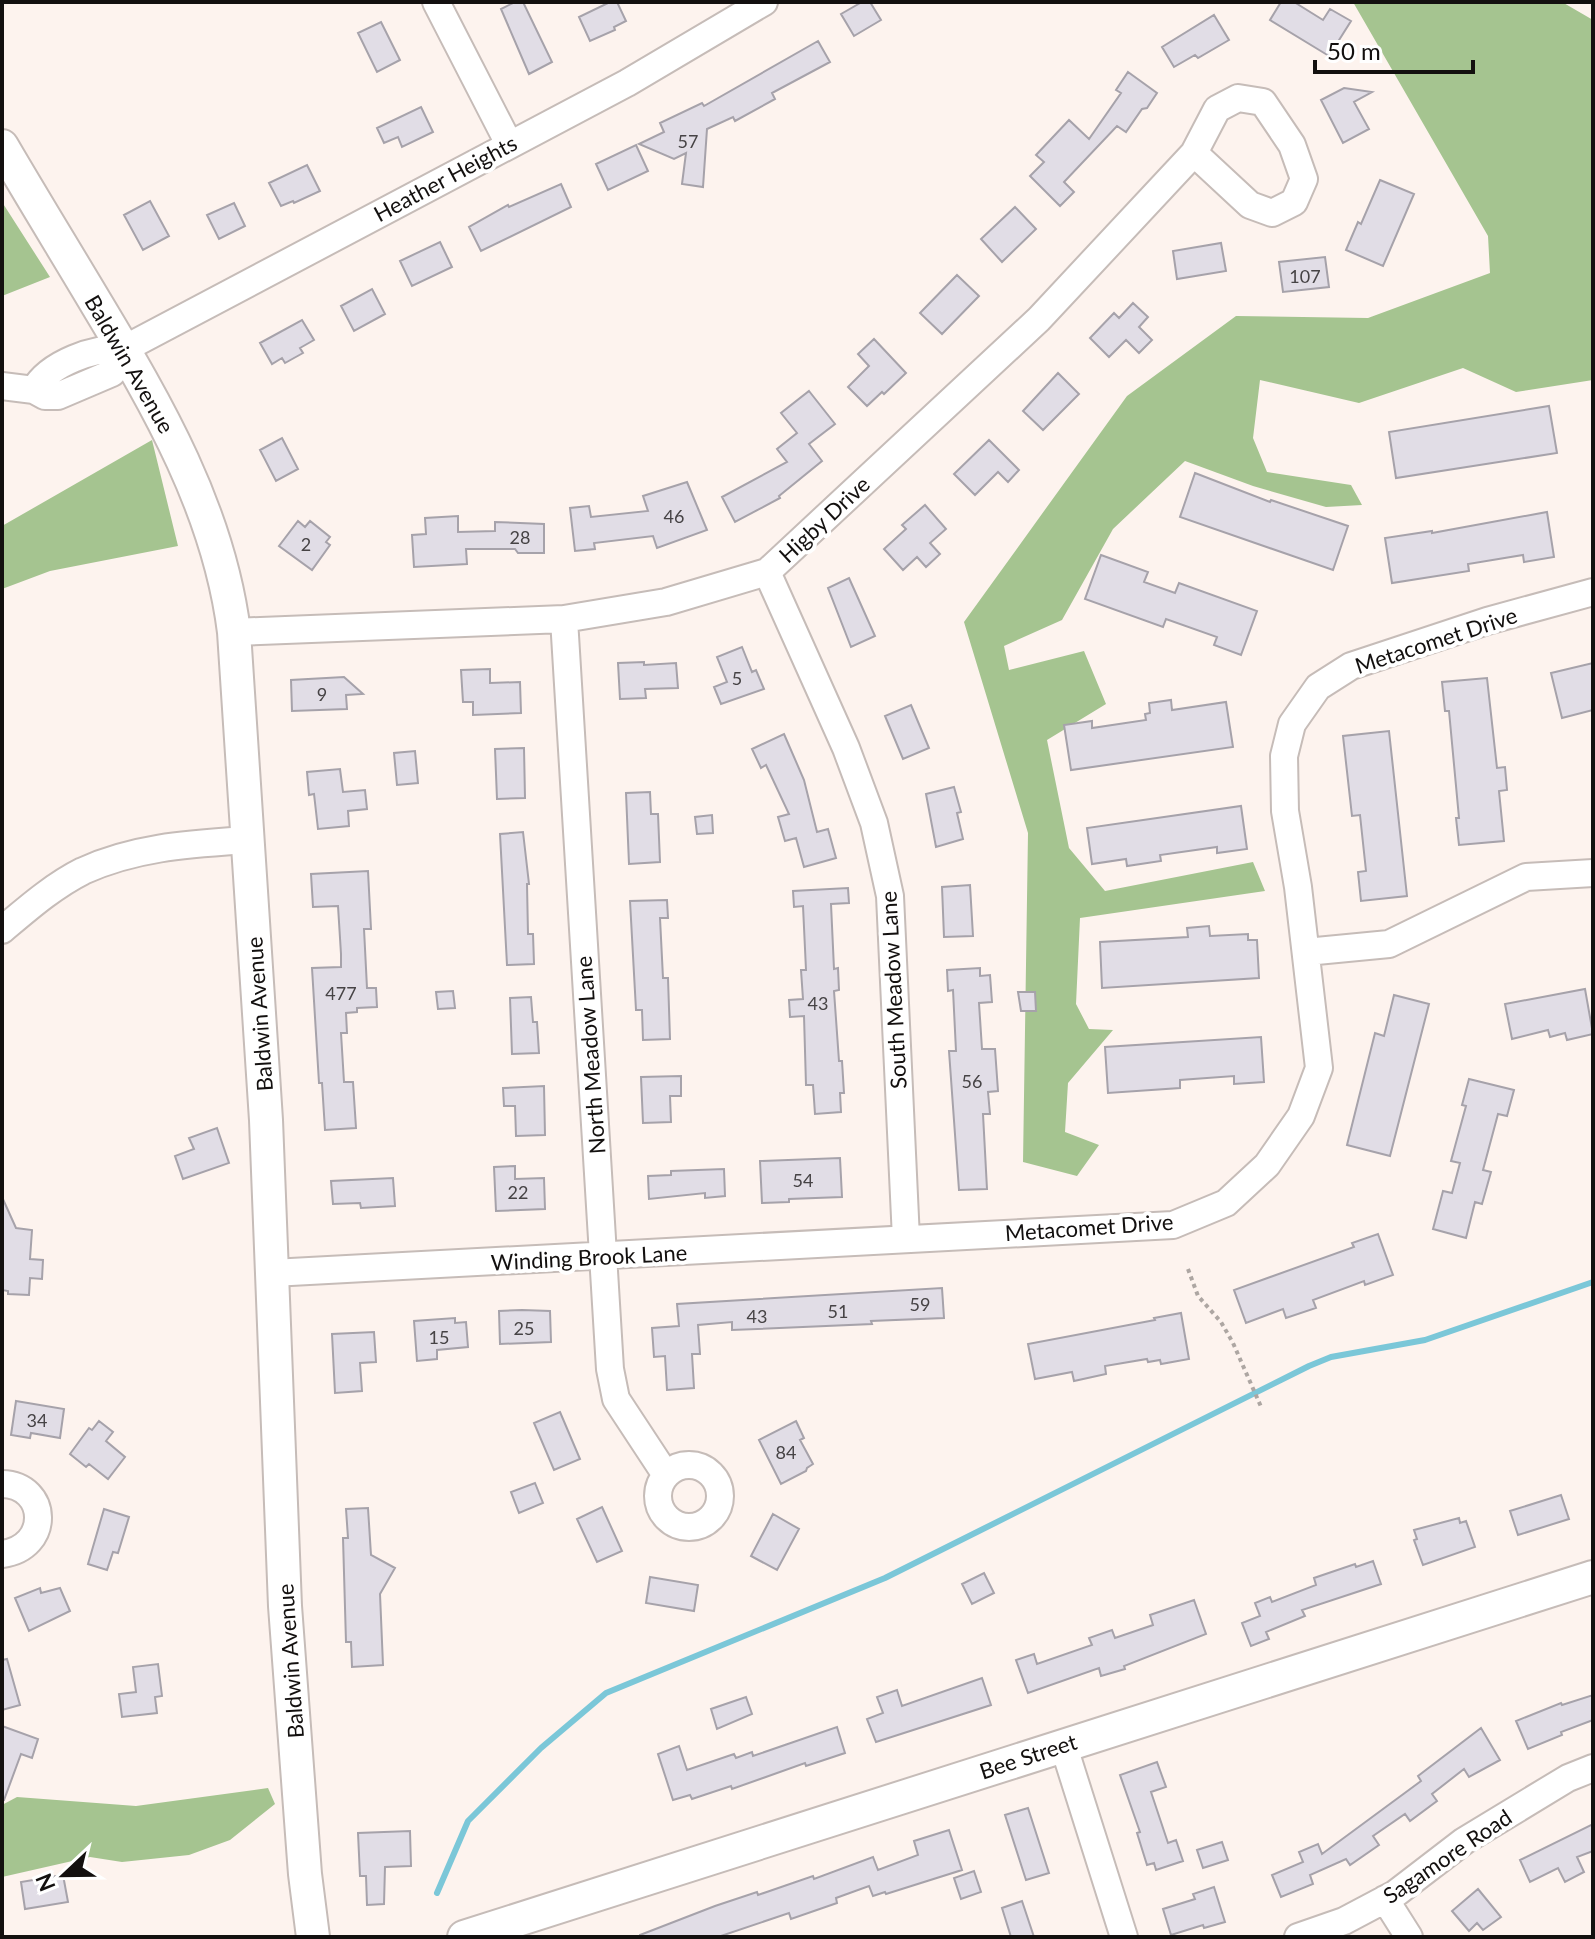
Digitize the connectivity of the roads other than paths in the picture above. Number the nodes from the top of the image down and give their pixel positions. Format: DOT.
graph roads {
  1 [pos="436,2"];
  2 [pos="764,2"];
  3 [pos="509,144"];
  4 [pos="2,146"];
  5 [pos="1194,153"];
  6 [pos="124,349"];
  7 [pos="2,386"];
  8 [pos="767,572"];
  9 [pos="1593,592"];
  10 [pos="564,619"];
  11 [pos="234,632"];
  12 [pos="246,840"];
  13 [pos="1593,873"];
  14 [pos="2,930"];
  15 [pos="1306,952"];
  16 [pos="906,1239"];
  17 [pos="603,1257"];
  18 [pos="272,1273"];
  19 [pos="666,1475"];
  20 [pos="2,1484"];
  21 [pos="2,1554"];
  22 [pos="1593,1577"];
  23 [pos="1063,1744"];
  24 [pos="1593,1768"];
  25 [pos="1385,1899"];
  26 [pos="313,1937"];
  27 [pos="464,1937"];
  28 [pos="1124,1937"];
  29 [pos="1298,1937"];
  30 [pos="1409,1937"];
  1 -- 3 [label="street"];
  2 -- 3 [label="street, Heather Heights"];
  3 -- 6 [label="street, Heather Heights"];
  4 -- 6 [label="street, Baldwin Avenue"];
  5 -- 5 [label="street, Higby Drive"];
  5 -- 8 [label="street, Higby Drive"];
  6 -- 7 [label="street"];
  6 -- 11 [label="street, Baldwin Avenue"];
  8 -- 10 [label="street, Higby Drive"];
  8 -- 16 [label="street, South Meadow Lane"];
  9 -- 15 [label="street, Metacomet Drive"];
  10 -- 11 [label="street, Higby Drive"];
  10 -- 17 [label="street, North Meadow Lane"];
  11 -- 12 [label="street, Baldwin Avenue"];
  12 -- 14 [label="street"];
  12 -- 18 [label="street, Baldwin Avenue"];
  13 -- 15 [label="street"];
  15 -- 16 [label="street, Metacomet Drive"];
  16 -- 17 [label="street, Winding Brook Lane"];
  17 -- 18 [label="street, Winding Brook Lane"];
  17 -- 19 [label="street, North Meadow Lane"];
  18 -- 26 [label="street, Baldwin Avenue"];
  20 -- 21 [label="street"];
  22 -- 23 [label="street, Bee Street"];
  23 -- 27 [label="street, Bee Street"];
  23 -- 28 [label="street"];
  24 -- 25 [label="street, Sagamore Road"];
  25 -- 29 [label="street, Sagamore Road"];
  25 -- 30 [label="street"];
}
